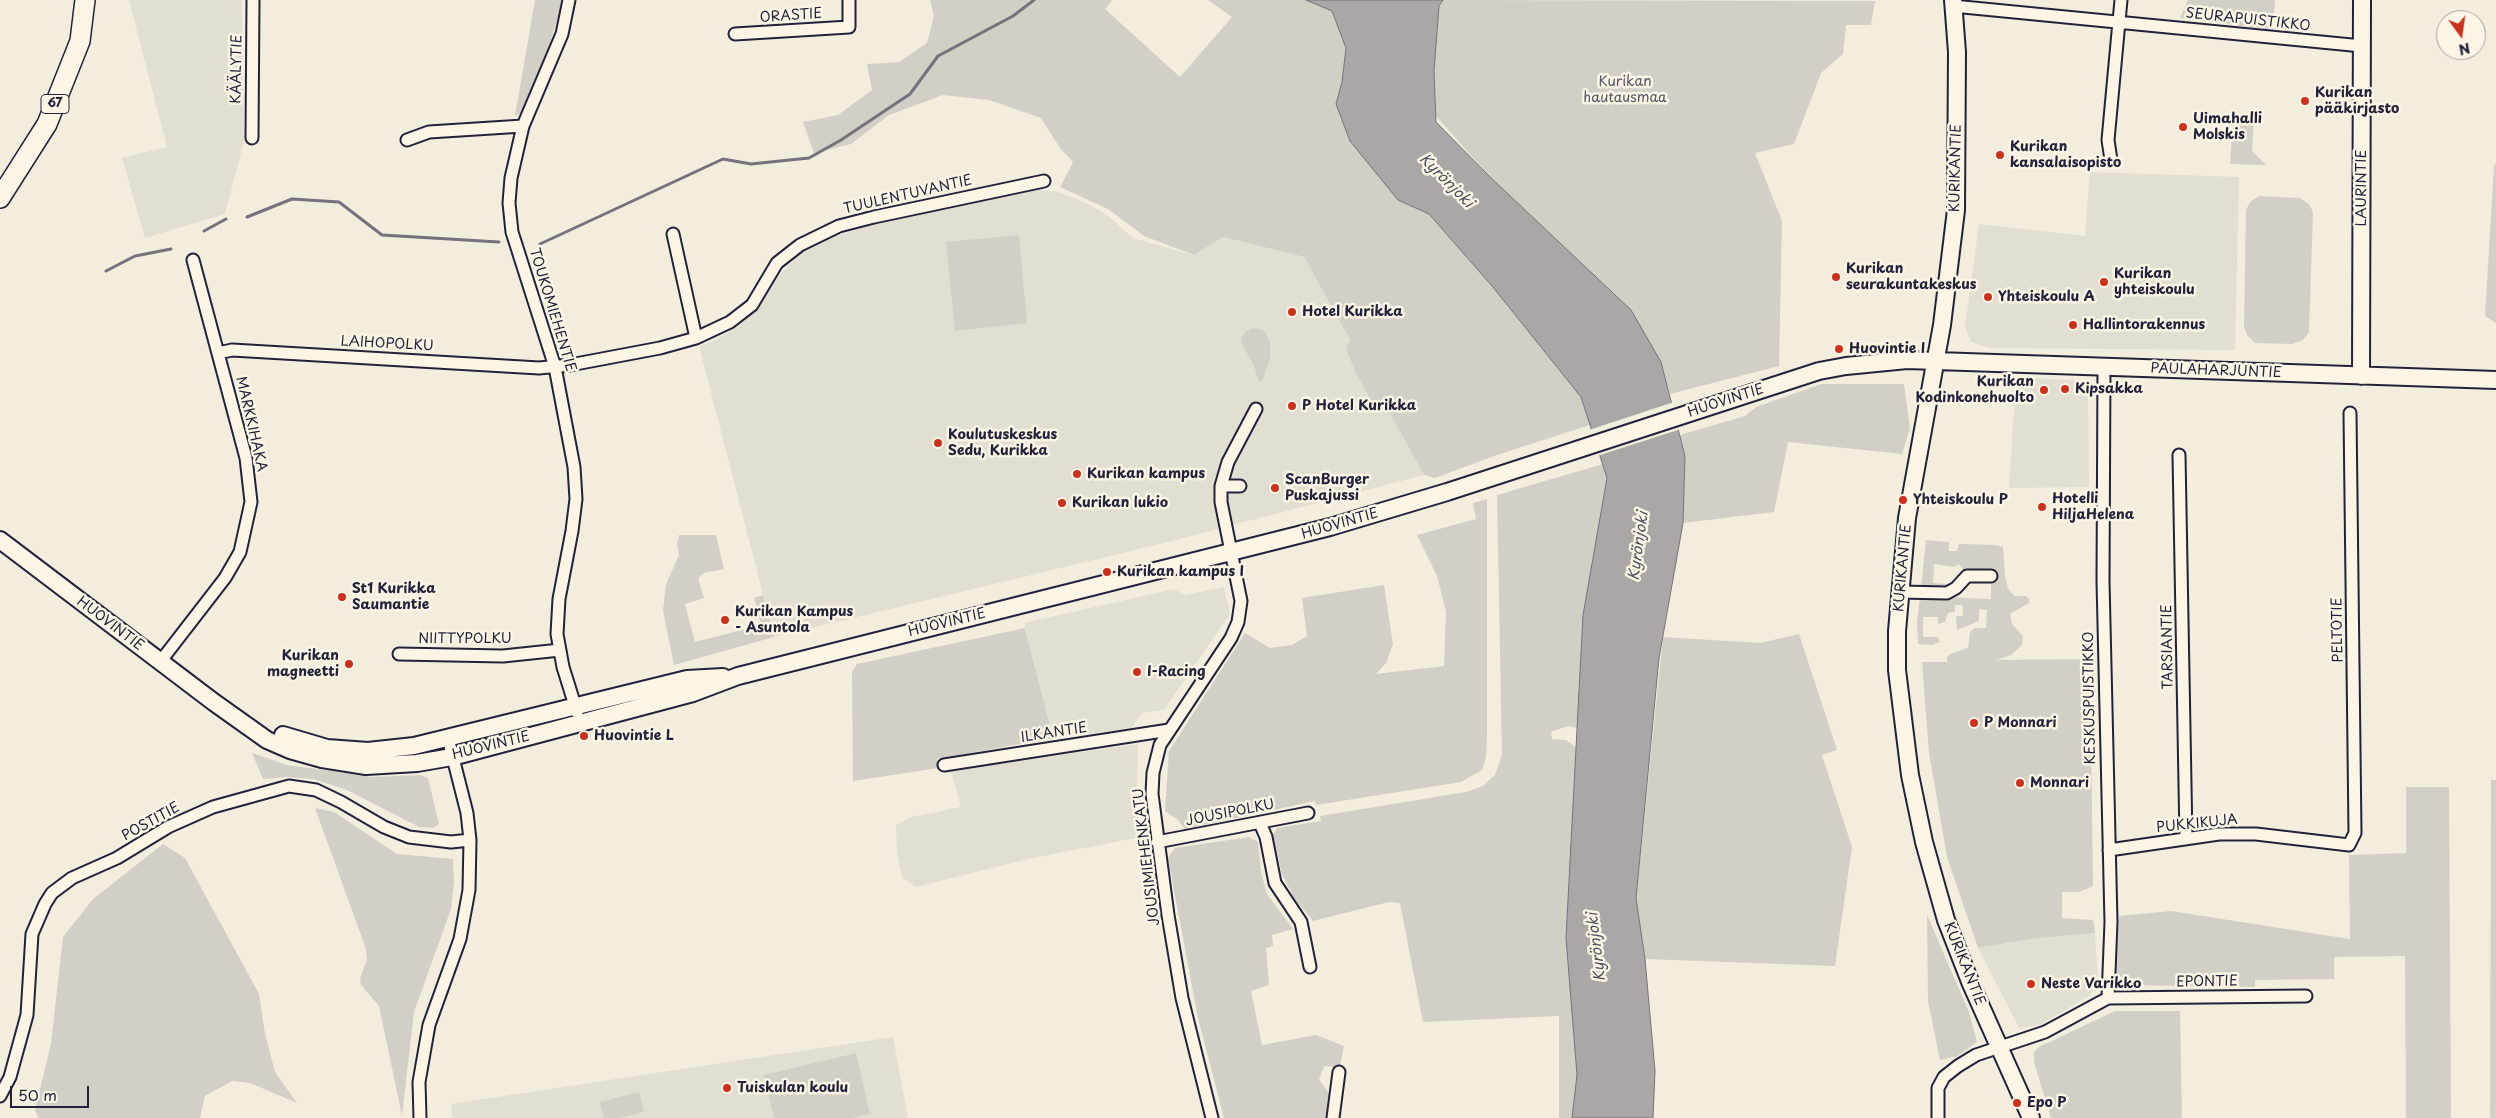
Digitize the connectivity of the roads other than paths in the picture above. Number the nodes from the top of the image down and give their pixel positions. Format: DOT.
graph roads {
  1 [pos="85,0"];
  2 [pos="253,0"];
  3 [pos="569,0"];
  4 [pos="849,0"];
  5 [pos="2121,0"];
  6 [pos="2362,0"];
  7 [pos="1953,3"];
  8 [pos="2118,22"];
  9 [pos="734,34"];
  10 [pos="2362,46"];
  11 [pos="523,126"];
  12 [pos="252,138"];
  13 [pos="407,140"];
  14 [pos="2112,160"];
  15 [pos="1044,181"];
  16 [pos="0,198"];
  17 [pos="673,234"];
  18 [pos="193,260"];
  19 [pos="696,338"];
  20 [pos="218,353"];
  21 [pos="1936,361"];
  22 [pos="555,367"];
  23 [pos="2104,368"];
  24 [pos="2361,376"];
  25 [pos="2496,380"];
  26 [pos="1256,409"];
  27 [pos="2350,413"];
  28 [pos="2179,455"];
  29 [pos="1221,486"];
  30 [pos="1240,486"];
  31 [pos="0,540"];
  32 [pos="1232,553"];
  33 [pos="1991,576"];
  34 [pos="1900,592"];
  35 [pos="560,650"];
  36 [pos="399,654"];
  37 [pos="160,662"];
  38 [pos="738,676"];
  39 [pos="576,706"];
  40 [pos="580,723"];
  41 [pos="245,724"];
  42 [pos="1169,730"];
  43 [pos="448,738"];
  44 [pos="452,757"];
  45 [pos="944,765"];
  46 [pos="1308,813"];
  47 [pos="1260,823"];
  48 [pos="2186,839"];
  49 [pos="470,840"];
  50 [pos="1157,842"];
  51 [pos="2349,845"];
  52 [pos="2109,850"];
  53 [pos="1310,966"];
  54 [pos="2306,996"];
  55 [pos="2108,998"];
  56 [pos="2000,1048"];
  57 [pos="1339,1072"];
  58 [pos="0,1096"];
  59 [pos="420,1118"];
  60 [pos="1212,1118"];
  61 [pos="1333,1118"];
  62 [pos="1938,1118"];
  63 [pos="2031,1118"];
  1 -- 16 [label="main road, 67"];
  2 -- 12 [label="street, KÄÄLYTIE"];
  3 -- 11 [label="street, TOUKOMIEHENTIE"];
  4 -- 9 [label="street, ORASTIE"];
  5 -- 8 [label="street"];
  6 -- 10 [label="main road, LAURINTIE"];
  7 -- 8 [label="street, SEURAPUISTIKKO"];
  7 -- 21 [label="main road, KURIKANTIE"];
  8 -- 10 [label="street, SEURAPUISTIKKO"];
  8 -- 14 [label="street"];
  10 -- 24 [label="main road, LAURINTIE"];
  11 -- 13 [label="street"];
  11 -- 22 [label="street, TOUKOMIEHENTIE"];
  15 -- 19 [label="street, TUULENTUVANTIE"];
  17 -- 19 [label="street"];
  18 -- 20 [label="street, MARKKIHAKA"];
  19 -- 22 [label="street, TUULENTUVANTIE"];
  20 -- 22 [label="street, LAIHOPOLKU"];
  20 -- 37 [label="street, MARKKIHAKA"];
  21 -- 23 [label="main road, PAULAHARJUNTIE"];
  21 -- 32 [label="main road, HUOVINTIE"];
  21 -- 34 [label="main road, KURIKANTIE"];
  22 -- 35 [label="street, TOUKOMIEHENTIE"];
  23 -- 24 [label="main road, PAULAHARJUNTIE"];
  23 -- 52 [label="street, KESKUSPUISTIKKO"];
  24 -- 25 [label="main road, PAULAHARJUNTIE"];
  26 -- 29 [label="street"];
  27 -- 51 [label="street, PELTOTIE"];
  28 -- 48 [label="street, TARSIANTIE"];
  29 -- 30 [label="street"];
  29 -- 32 [label="street, JOUSIMIEHENKATU"];
  31 -- 37 [label="main road, HUOVINTIE"];
  32 -- 38 [label="main road, HUOVINTIE"];
  32 -- 42 [label="street, JOUSIMIEHENKATU"];
  33 -- 34 [label="street"];
  34 -- 56 [label="main road, KURIKANTIE"];
  35 -- 36 [label="street, NIITTYPOLKU"];
  35 -- 39 [label="street, TOUKOMIEHENTIE"];
  37 -- 41 [label="main road, HUOVINTIE"];
  38 -- 39 [label="main road, HUOVINTIE"];
  38 -- 40 [label="main road, HUOVINTIE"];
  39 -- 40 [label="street, TOUKOMIEHENTIE"];
  39 -- 43 [label="main road, HUOVINTIE"];
  40 -- 44 [label="main road, HUOVINTIE"];
  41 -- 43 [label="main road, HUOVINTIE"];
  41 -- 44 [label="main road, HUOVINTIE"];
  42 -- 45 [label="street, ILKANTIE"];
  42 -- 50 [label="street, JOUSIMIEHENKATU"];
  43 -- 44 [label="street"];
  44 -- 49 [label="street"];
  46 -- 47 [label="street, JOUSIPOLKU"];
  47 -- 50 [label="street, JOUSIPOLKU"];
  47 -- 53 [label="street"];
  48 -- 51 [label="street, PUKKIKUJA"];
  48 -- 52 [label="street, PUKKIKUJA"];
  49 -- 58 [label="street, POSTITIE"];
  49 -- 59 [label="street"];
  50 -- 60 [label="street, JOUSIMIEHENKATU"];
  52 -- 55 [label="street, KESKUSPUISTIKKO"];
  54 -- 55 [label="street, EPONTIE"];
  55 -- 56 [label="street"];
  56 -- 62 [label="street"];
  56 -- 63 [label="main road, KURIKANTIE"];
  57 -- 61 [label="street"];
}
